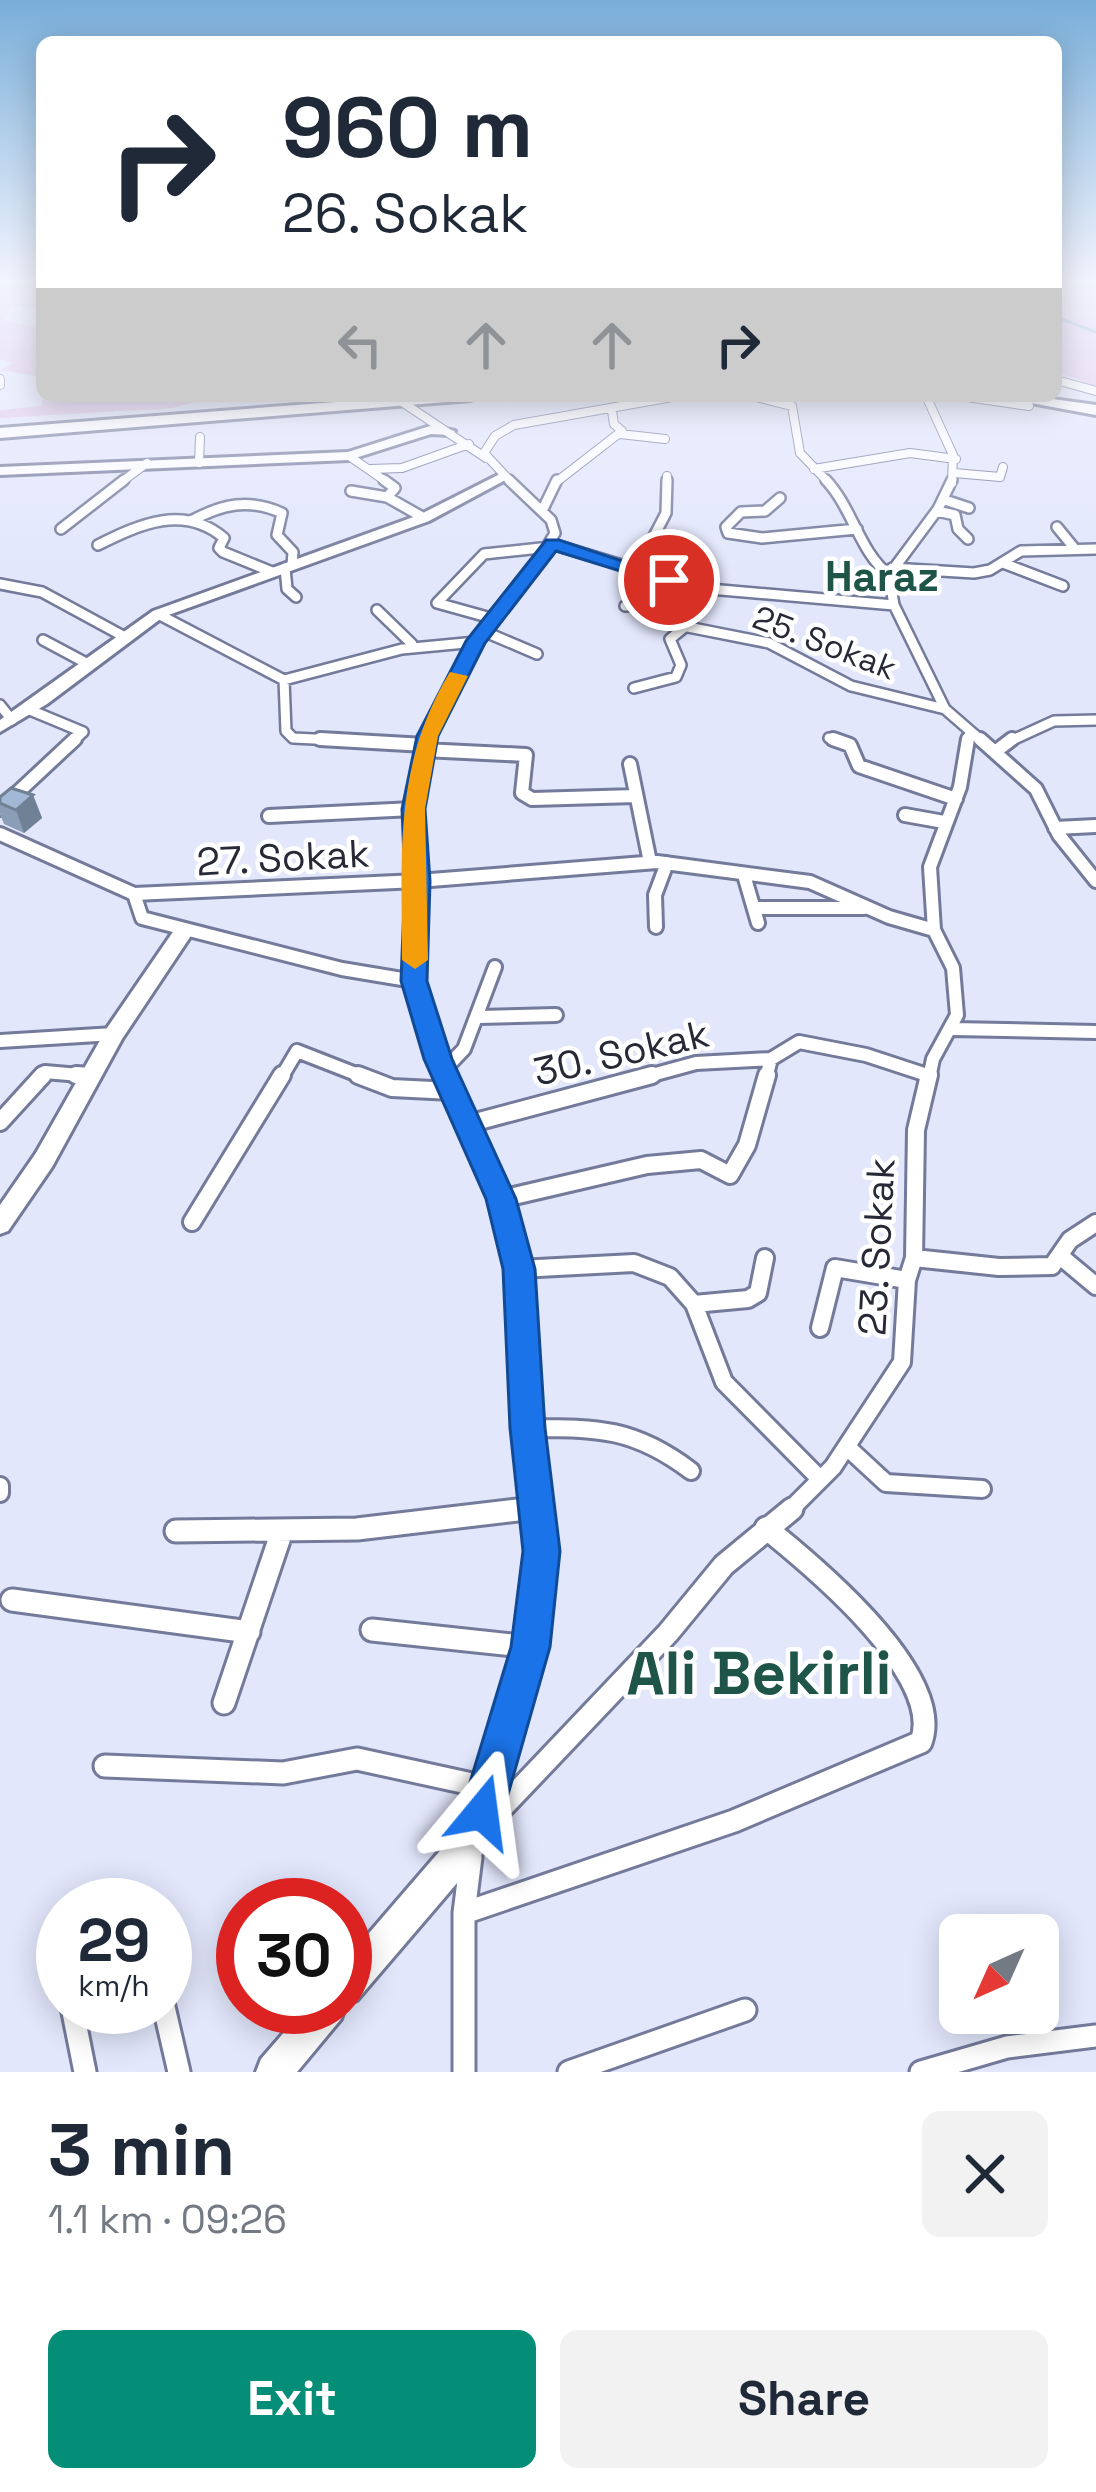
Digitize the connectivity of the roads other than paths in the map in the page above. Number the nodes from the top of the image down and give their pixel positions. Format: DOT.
graph roads {
  1 [pos="1062,382"];
  2 [pos="1096,391"];
  3 [pos="1062,399"];
  4 [pos="348,402"];
  5 [pos="406,402"];
  6 [pos="652,402"];
  7 [pos="776,402"];
  8 [pos="930,402"];
  9 [pos="1001,402"];
  10 [pos="1058,402"];
  11 [pos="1029,406"];
  12 [pos="1096,406"];
  13 [pos="612,411"];
  14 [pos="0,429"];
  15 [pos="449,431"];
  16 [pos="620,434"];
  17 [pos="200,437"];
  18 [pos="665,439"];
  19 [pos="469,444"];
  20 [pos="349,456"];
  21 [pos="486,458"];
  22 [pos="956,459"];
  23 [pos="147,463"];
  24 [pos="199,463"];
  25 [pos="1003,467"];
  26 [pos="370,469"];
  27 [pos="814,469"];
  28 [pos="0,471"];
  29 [pos="954,472"];
  30 [pos="667,476"];
  31 [pos="505,477"];
  32 [pos="351,491"];
  33 [pos="387,497"];
  34 [pos="780,498"];
  35 [pos="945,500"];
  36 [pos="969,508"];
  37 [pos="542,511"];
  38 [pos="937,511"];
  39 [pos="424,518"];
  40 [pos="191,521"];
  41 [pos="1057,527"];
  42 [pos="61,529"];
  43 [pos="857,529"];
  44 [pos="968,538"];
  45 [pos="98,545"];
  46 [pos="551,545"];
  47 [pos="1096,548"];
  48 [pos="1075,549"];
  49 [pos="1003,563"];
  50 [pos="283,568"];
  51 [pos="637,569"];
  52 [pos="890,572"];
  53 [pos="0,584"];
  54 [pos="665,585"];
  55 [pos="1063,586"];
  56 [pos="296,597"];
  57 [pos="894,604"];
  58 [pos="625,606"];
  59 [pos="377,610"];
  60 [pos="158,614"];
  61 [pos="686,626"];
  62 [pos="483,630"];
  63 [pos="122,636"];
  64 [pos="43,640"];
  65 [pos="412,644"];
  66 [pos="537,654"];
  67 [pos="88,664"];
  68 [pos="284,680"];
  69 [pos="634,688"];
  70 [pos="0,705"];
  71 [pos="30,710"];
  72 [pos="945,710"];
  73 [pos="1096,720"];
  74 [pos="6,723"];
  75 [pos="970,731"];
  76 [pos="830,738"];
  77 [pos="425,748"];
  78 [pos="994,752"];
  79 [pos="630,764"];
  80 [pos="636,796"];
  81 [pos="956,799"];
  82 [pos="0,808"];
  83 [pos="413,809"];
  84 [pos="904,815"];
  85 [pos="269,816"];
  86 [pos="944,822"];
  87 [pos="1096,826"];
  88 [pos="1055,828"];
  89 [pos="0,834"];
  90 [pos="650,862"];
  91 [pos="668,863"];
  92 [pos="744,875"];
  93 [pos="1096,880"];
  94 [pos="418,881"];
  95 [pos="134,894"];
  96 [pos="869,908"];
  97 [pos="656,927"];
  98 [pos="934,930"];
  99 [pos="184,931"];
  100 [pos="495,967"];
  101 [pos="414,981"];
  102 [pos="556,1015"];
  103 [pos="478,1017"];
  104 [pos="953,1029"];
  105 [pos="1096,1032"];
  106 [pos="114,1034"];
  107 [pos="0,1041"];
  108 [pos="771,1059"];
  109 [pos="443,1071"];
  110 [pos="927,1075"];
  111 [pos="91,1076"];
  112 [pos="452,1091"];
  113 [pos="0,1122"];
  114 [pos="468,1124"];
  115 [pos="501,1199"];
  116 [pos="192,1222"];
  117 [pos="1096,1223"];
  118 [pos="0,1224"];
  119 [pos="1060,1256"];
  120 [pos="765,1258"];
  121 [pos="914,1258"];
  122 [pos="519,1269"];
  123 [pos="907,1280"];
  124 [pos="1096,1286"];
  125 [pos="694,1304"];
  126 [pos="820,1328"];
  127 [pos="527,1428"];
  128 [pos="847,1447"];
  129 [pos="691,1471"];
  130 [pos="820,1479"];
  131 [pos="982,1489"];
  132 [pos="536,1507"];
  133 [pos="766,1528"];
  134 [pos="176,1531"];
  135 [pos="281,1534"];
  136 [pos="12,1600"];
  137 [pos="372,1630"];
  138 [pos="248,1632"];
  139 [pos="531,1647"];
  140 [pos="224,1703"];
  141 [pos="105,1766"];
  142 [pos="490,1788"];
  143 [pos="475,1837"];
  144 [pos="464,1913"];
  145 [pos="372,1957"];
  146 [pos="745,2010"];
  147 [pos="77,2034"];
  148 [pos="170,2034"];
  149 [pos="306,2034"];
  150 [pos="1096,2036"];
  151 [pos="85,2072"];
  152 [pos="179,2072"];
  153 [pos="274,2072"];
  154 [pos="464,2072"];
  155 [pos="569,2072"];
  156 [pos="921,2072"];
  1 -- 2 [label="street"];
  3 -- 12 [label="highway"];
  4 -- 14 [label="highway"];
  5 -- 15 [label="street"];
  6 -- 13 [label="street"];
  7 -- 27 [label="street"];
  8 -- 22 [label="street"];
  9 -- 11 [label="street"];
  10 -- 12 [label="highway"];
  13 -- 16 [label="street"];
  13 -- 21 [label="street"];
  15 -- 19 [label="street"];
  15 -- 20 [label="street"];
  16 -- 18 [label="street"];
  16 -- 37 [label="street"];
  17 -- 24 [label="street"];
  19 -- 21 [label="street"];
  19 -- 26 [label="street"];
  20 -- 24 [label="street"];
  20 -- 26 [label="street"];
  21 -- 31 [label="street"];
  22 -- 27 [label="street"];
  22 -- 29 [label="street"];
  23 -- 24 [label="street"];
  23 -- 28 [label="street"];
  23 -- 42 [label="street"];
  25 -- 29 [label="street"];
  26 -- 33 [label="street"];
  27 -- 43 [label="street"];
  29 -- 35 [label="street"];
  30 -- 51 [label="street"];
  31 -- 37 [label="street"];
  31 -- 39 [label="street"];
  32 -- 33 [label="street"];
  33 -- 39 [label="street"];
  34 -- 43 [label="street"];
  35 -- 36 [label="street"];
  35 -- 38 [label="street"];
  37 -- 46 [label="street"];
  38 -- 44 [label="street"];
  38 -- 52 [label="street"];
  39 -- 50 [label="street"];
  40 -- 45 [label="street"];
  40 -- 50 [label="street"];
  40 -- 50 [label="street"];
  41 -- 48 [label="street"];
  43 -- 52 [label="street"];
  46 -- 51 [label="street"];
  46 -- 62 [label="street"];
  46 -- 62 [label="street"];
  47 -- 48 [label="street"];
  48 -- 49 [label="street"];
  49 -- 52 [label="street"];
  49 -- 55 [label="street"];
  50 -- 56 [label="street"];
  50 -- 60 [label="street"];
  51 -- 54 [label="street"];
  52 -- 57 [label="street"];
  53 -- 63 [label="street"];
  54 -- 57 [label="street"];
  54 -- 58 [label="street"];
  54 -- 61 [label="street"];
  57 -- 72 [label="street"];
  59 -- 65 [label="street"];
  60 -- 63 [label="street"];
  60 -- 68 [label="street"];
  61 -- 69 [label="street"];
  61 -- 72 [label="street, 25. Sokak"];
  62 -- 65 [label="street"];
  62 -- 66 [label="street"];
  62 -- 77 [label="street"];
  63 -- 67 [label="street"];
  64 -- 67 [label="street"];
  65 -- 68 [label="street"];
  67 -- 71 [label="street"];
  68 -- 77 [label="street"];
  70 -- 74 [label="street"];
  71 -- 74 [label="street"];
  71 -- 82 [label="street"];
  72 -- 75 [label="street"];
  73 -- 78 [label="street"];
  75 -- 78 [label="street"];
  75 -- 81 [label="street, 23. Sokak"];
  76 -- 81 [label="street"];
  77 -- 80 [label="street"];
  77 -- 83 [label="street"];
  78 -- 88 [label="street"];
  79 -- 80 [label="street"];
  80 -- 90 [label="street"];
  81 -- 86 [label="street, 23. Sokak"];
  83 -- 85 [label="street"];
  83 -- 94 [label="street"];
  84 -- 86 [label="street"];
  86 -- 98 [label="street, 23. Sokak"];
  87 -- 88 [label="street"];
  88 -- 93 [label="street"];
  89 -- 95 [label="street"];
  90 -- 91 [label="street, 27. Sokak"];
  90 -- 94 [label="street, 27. Sokak"];
  91 -- 92 [label="street, 27. Sokak"];
  91 -- 97 [label="street"];
  92 -- 96 [label="street, 27. Sokak"];
  92 -- 96 [label="street"];
  94 -- 95 [label="street, 27. Sokak"];
  94 -- 101 [label="street"];
  95 -- 99 [label="street"];
  96 -- 98 [label="street, 27. Sokak"];
  98 -- 104 [label="street, 23. Sokak"];
  99 -- 101 [label="street"];
  99 -- 106 [label="street"];
  100 -- 103 [label="street"];
  101 -- 109 [label="street"];
  102 -- 103 [label="street"];
  103 -- 109 [label="street"];
  104 -- 105 [label="street"];
  104 -- 110 [label="street, 23. Sokak"];
  106 -- 107 [label="street"];
  106 -- 111 [label="street"];
  108 -- 110 [label="street, 30. Sokak"];
  108 -- 114 [label="street, 30. Sokak"];
  108 -- 115 [label="street"];
  109 -- 112 [label="street"];
  110 -- 121 [label="street, 23. Sokak"];
  111 -- 113 [label="street"];
  111 -- 118 [label="street"];
  112 -- 114 [label="street"];
  112 -- 116 [label="street"];
  114 -- 115 [label="street"];
  115 -- 122 [label="street"];
  117 -- 119 [label="street"];
  119 -- 121 [label="street"];
  119 -- 124 [label="street"];
  120 -- 125 [label="street"];
  121 -- 123 [label="street, 23. Sokak"];
  122 -- 125 [label="street"];
  122 -- 127 [label="street"];
  123 -- 126 [label="street"];
  123 -- 128 [label="street, 23. Sokak"];
  125 -- 130 [label="street"];
  127 -- 129 [label="street"];
  127 -- 132 [label="street"];
  128 -- 130 [label="street, 23. Sokak"];
  128 -- 131 [label="street"];
  130 -- 133 [label="street, 23. Sokak"];
  132 -- 135 [label="street"];
  132 -- 139 [label="street"];
  133 -- 143 [label="street, 23. Sokak"];
  133 -- 144 [label="street"];
  134 -- 135 [label="street"];
  135 -- 138 [label="street"];
  136 -- 138 [label="street"];
  137 -- 139 [label="street"];
  138 -- 140 [label="street"];
  139 -- 142 [label="street"];
  141 -- 142 [label="street"];
  142 -- 143 [label="street"];
  143 -- 144 [label="street"];
  143 -- 145 [label="street"];
  144 -- 154 [label="street"];
  146 -- 155 [label="street"];
  147 -- 151 [label="street"];
  148 -- 152 [label="street"];
  149 -- 153 [label="street"];
  150 -- 156 [label="street"];
}
